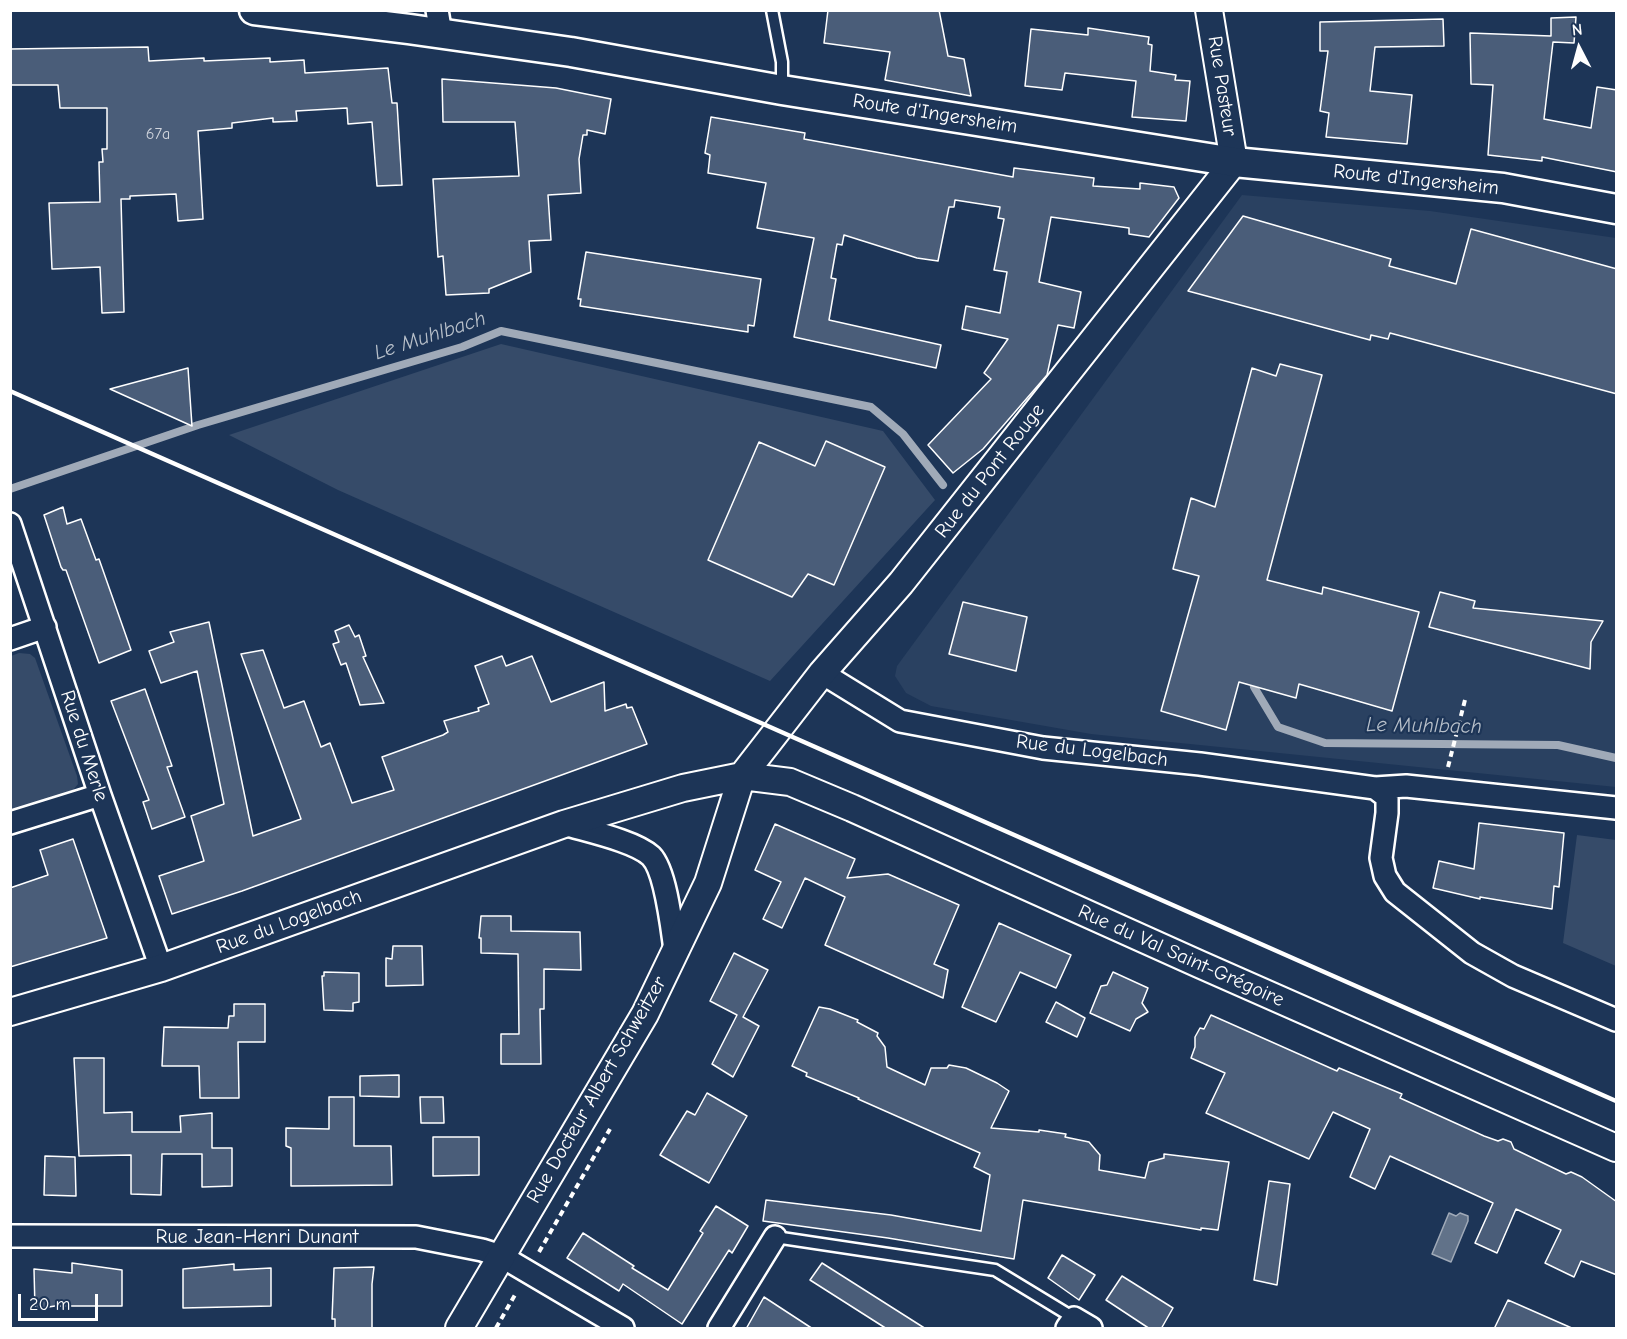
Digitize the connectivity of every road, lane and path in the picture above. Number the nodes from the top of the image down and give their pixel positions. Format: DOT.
graph roads {
  1 [pos="254,10"];
  2 [pos="772,10"];
  3 [pos="1209,10"];
  4 [pos="439,22"];
  5 [pos="782,90"];
  6 [pos="1234,162"];
  7 [pos="1617,209"];
  8 [pos="10,524"];
  9 [pos="45,627"];
  10 [pos="10,639"];
  11 [pos="822,673"];
  12 [pos="1467,696"];
  13 [pos="1448,768"];
  14 [pos="742,776"];
  15 [pos="1375,788"];
  16 [pos="100,795"];
  17 [pos="1617,808"];
  18 [pos="10,823"];
  19 [pos="564,824"];
  20 [pos="675,950"];
  21 [pos="161,968"];
  22 [pos="10,1012"];
  23 [pos="1617,1020"];
  24 [pos="1617,1148"];
  25 [pos="10,1236"];
  26 [pos="775,1237"];
  27 [pos="501,1256"];
  28 [pos="1078,1325"];
  29 [pos="459,1329"];
  30 [pos="623,1329"];
  31 [pos="719,1329"];
  1 -- 4 [label="main road, Route d'Ingersheim"];
  2 -- 5 [label="lane"];
  3 -- 6 [label="street, Rue Pasteur"];
  4 -- 5 [label="main road, Route d'Ingersheim"];
  5 -- 6 [label="main road, Route d'Ingersheim"];
  6 -- 7 [label="main road, Route d'Ingersheim"];
  6 -- 11 [label="street, Rue du Pont Rouge"];
  8 -- 9 [label="street, Rue du Merle"];
  9 -- 10 [label="street"];
  9 -- 16 [label="street, Rue du Merle"];
  11 -- 14 [label="street, Rue du Pont Rouge"];
  11 -- 15 [label="street, Rue du Logelbach"];
  12 -- 13 [label="path"];
  14 -- 19 [label="street, Rue du Logelbach"];
  14 -- 20 [label="street, Rue Docteur Albert Schweitzer"];
  14 -- 24 [label="street, Rue du Val Saint-Grégoire"];
  15 -- 17 [label="street, Rue du Logelbach"];
  15 -- 23 [label="street"];
  16 -- 18 [label="street"];
  16 -- 21 [label="street, Rue du Merle"];
  19 -- 20 [label="street"];
  19 -- 21 [label="street, Rue du Logelbach"];
  20 -- 27 [label="street, Rue Docteur Albert Schweitzer"];
  21 -- 22 [label="street, Rue du Logelbach"];
  25 -- 27 [label="street, Rue Jean-Henri Dunant"];
  26 -- 28 [label="lane"];
  26 -- 31 [label="street"];
  27 -- 29 [label="street, Rue Docteur Albert Schweitzer"];
  27 -- 30 [label="street, Rue Jean-Henri Dunant"];
}
